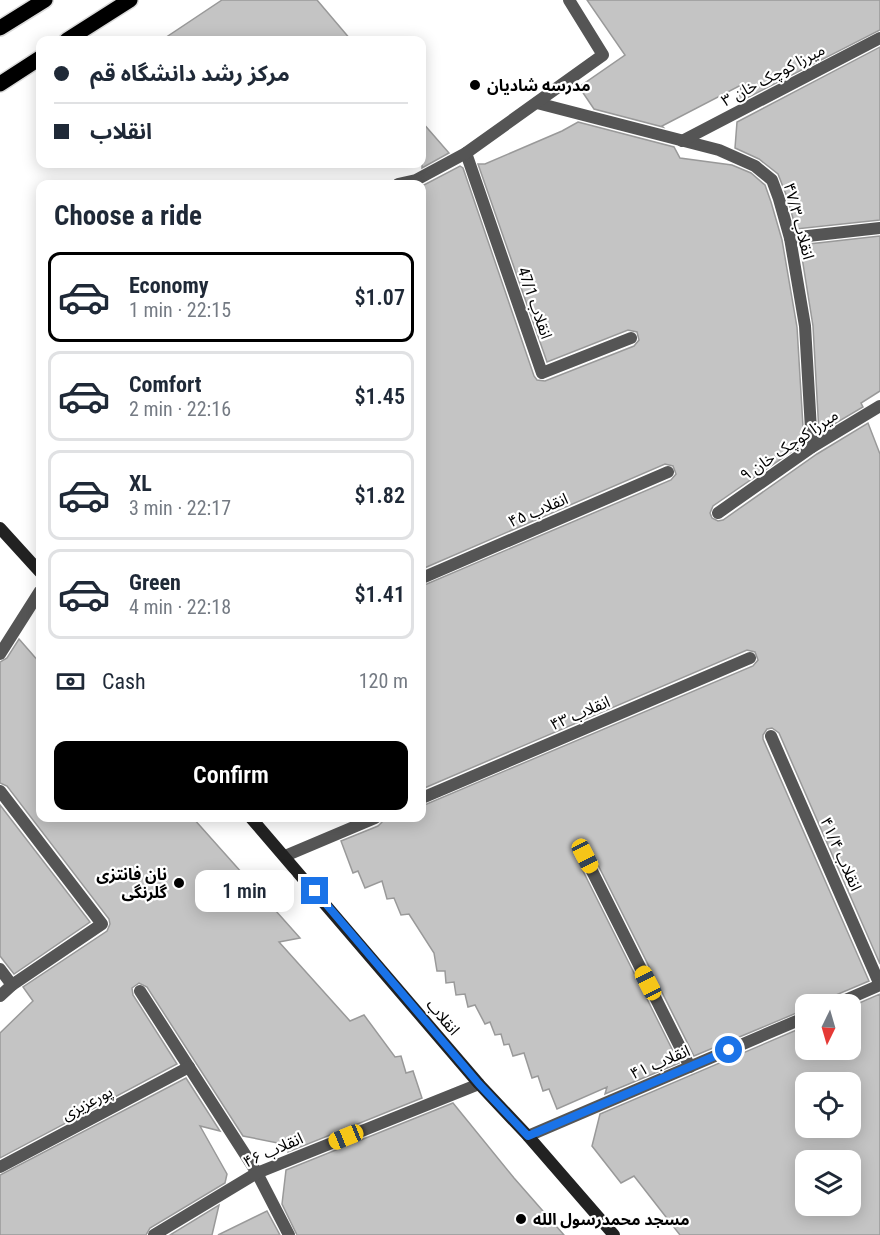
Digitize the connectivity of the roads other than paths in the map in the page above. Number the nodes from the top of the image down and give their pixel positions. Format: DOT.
graph roads {
  1 [pos="45,0"];
  2 [pos="130,0"];
  3 [pos="569,0"];
  4 [pos="0,28"];
  5 [pos="73,36"];
  6 [pos="880,38"];
  7 [pos="36,61"];
  8 [pos="0,84"];
  9 [pos="537,104"];
  10 [pos="682,141"];
  11 [pos="466,153"];
  12 [pos="416,180"];
  13 [pos="880,228"];
  14 [pos="790,238"];
  15 [pos="631,338"];
  16 [pos="878,408"];
  17 [pos="880,422"];
  18 [pos="813,447"];
  19 [pos="668,472"];
  20 [pos="718,513"];
  21 [pos="0,528"];
  22 [pos="36,568"];
  23 [pos="426,576"];
  24 [pos="36,597"];
  25 [pos="0,654"];
  26 [pos="750,658"];
  27 [pos="771,736"];
  28 [pos="0,791"];
  29 [pos="426,796"];
  30 [pos="255,822"];
  31 [pos="366,822"];
  32 [pos="285,856"];
  33 [pos="585,856"];
  34 [pos="0,969"];
  35 [pos="12,985"];
  36 [pos="880,985"];
  37 [pos="140,992"];
  38 [pos="859,994"];
  39 [pos="0,996"];
  40 [pos="795,1022"];
  41 [pos="690,1067"];
  42 [pos="189,1068"];
  43 [pos="479,1084"];
  44 [pos="528,1136"];
  45 [pos="0,1167"];
  46 [pos="257,1173"];
  47 [pos="154,1235"];
  48 [pos="290,1235"];
  49 [pos="614,1235"];
  1 -- 4 [label="main road"];
  2 -- 5 [label="main road"];
  3 -- 9 [label="street"];
  6 -- 10 [label="street, میرزا کوچک خان ۳"];
  7 -- 8 [label="main road"];
  9 -- 10 [label="street, انقلاب ۴۷/۳"];
  9 -- 11 [label="street"];
  10 -- 14 [label="street, انقلاب ۴۷/۳"];
  11 -- 12 [label="street"];
  11 -- 15 [label="street, انقلاب 47/1"];
  13 -- 14 [label="street"];
  14 -- 18 [label="street, انقلاب ۴۷/۳"];
  16 -- 17 [label="street"];
  16 -- 18 [label="street, میرزا کوچک خان ۹"];
  18 -- 20 [label="street, میرزا کوچک خان ۹"];
  19 -- 23 [label="street, انقلاب ۴۵"];
  21 -- 22 [label="main road"];
  24 -- 25 [label="street"];
  26 -- 29 [label="street, انقلاب ۴۳"];
  27 -- 36 [label="street, انقلاب ۴۱/۴"];
  28 -- 35 [label="street"];
  30 -- 32 [label="main road, انقلاب"];
  31 -- 32 [label="street"];
  32 -- 43 [label="main road, انقلاب"];
  33 -- 41 [label="street"];
  34 -- 35 [label="street"];
  35 -- 39 [label="street"];
  36 -- 38 [label="street"];
  37 -- 42 [label="street"];
  40 -- 41 [label="street, انقلاب ۴۱"];
  41 -- 44 [label="street, انقلاب ۴۱"];
  42 -- 45 [label="street, پورعزیزی"];
  42 -- 46 [label="street"];
  43 -- 44 [label="main road, انقلاب"];
  43 -- 46 [label="street, انقلاب ۴۶"];
  44 -- 49 [label="main road, انقلاب"];
  46 -- 47 [label="street, انقلاب ۴۶"];
  46 -- 48 [label="street"];
}
